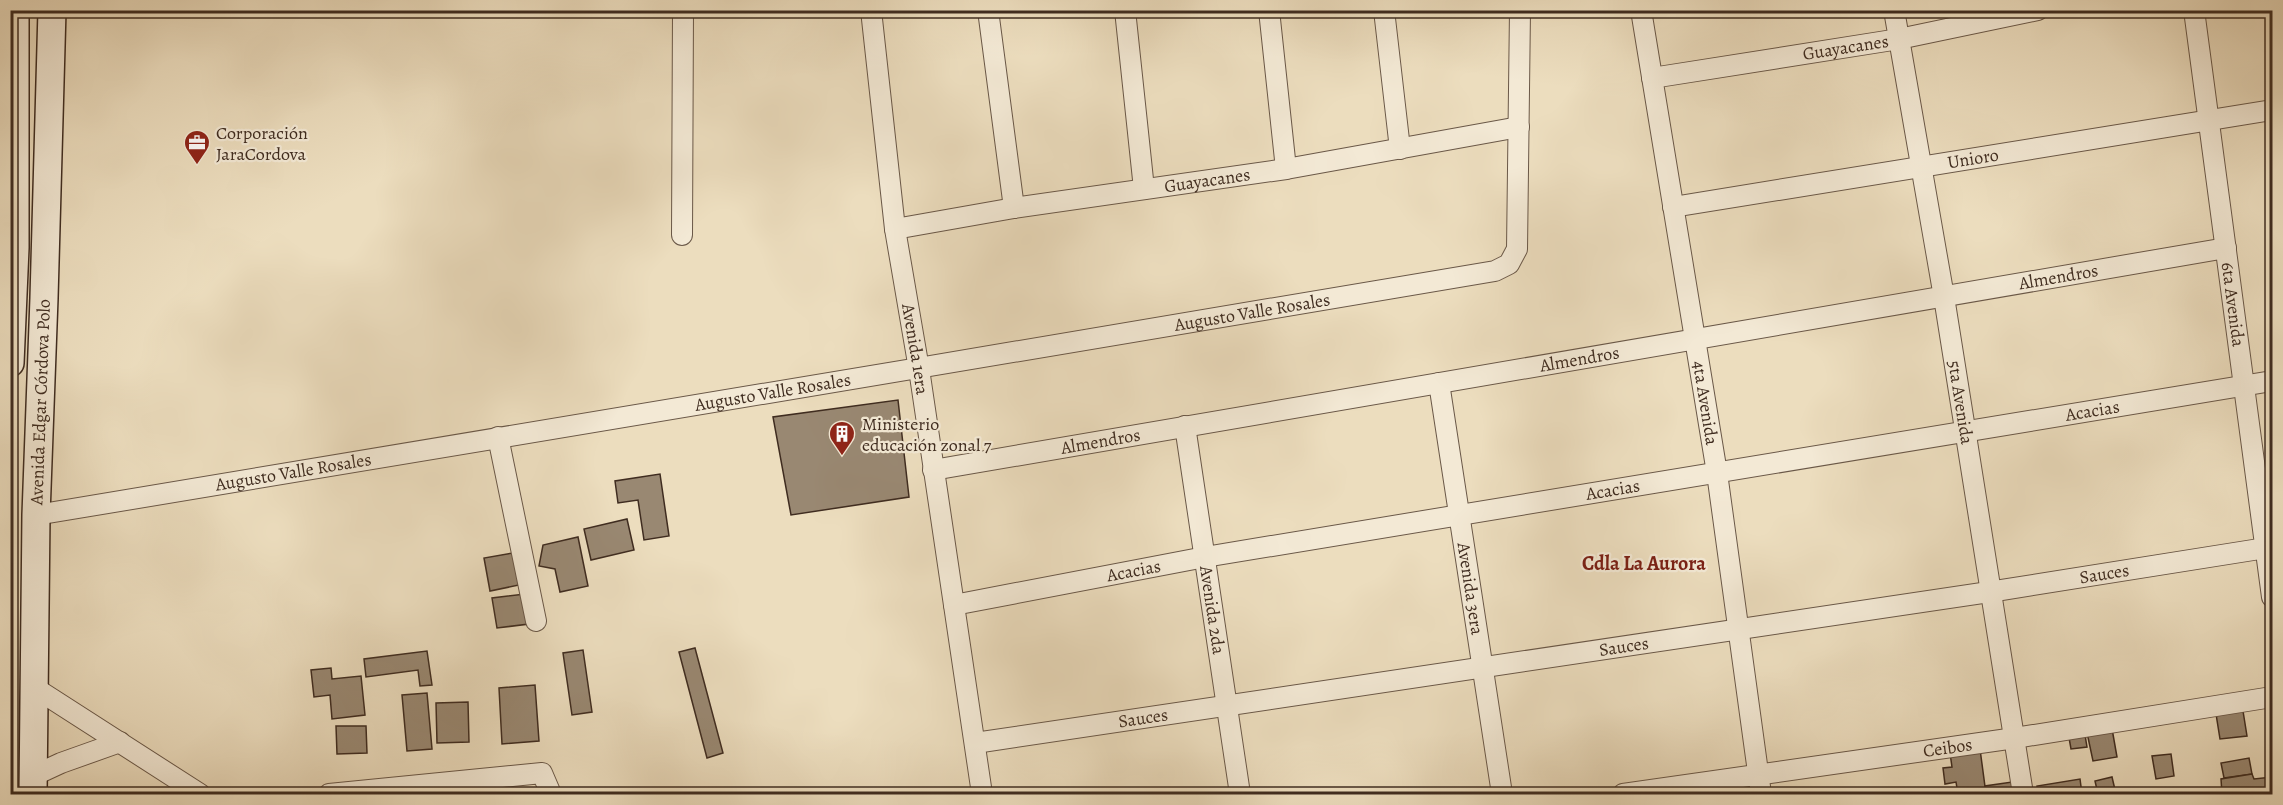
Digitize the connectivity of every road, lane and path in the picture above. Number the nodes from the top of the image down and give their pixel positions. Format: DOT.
graph roads {
  1 [pos="15,10"];
  2 [pos="52,10"];
  3 [pos="683,10"];
  4 [pos="871,10"];
  5 [pos="988,10"];
  6 [pos="1125,10"];
  7 [pos="1269,10"];
  8 [pos="1384,10"];
  9 [pos="1520,10"];
  10 [pos="1641,10"];
  11 [pos="1894,10"];
  12 [pos="2038,10"];
  13 [pos="2194,10"];
  14 [pos="1899,39"];
  15 [pos="1652,78"];
  16 [pos="2272,110"];
  17 [pos="2208,119"];
  18 [pos="1519,127"];
  19 [pos="12,130"];
  20 [pos="1400,149"];
  21 [pos="1922,166"];
  22 [pos="1286,169"];
  23 [pos="1144,189"];
  24 [pos="1673,207"];
  25 [pos="1014,208"];
  26 [pos="895,229"];
  27 [pos="682,235"];
  28 [pos="2226,248"];
  29 [pos="1944,297"];
  30 [pos="1695,339"];
  31 [pos="10,363"];
  32 [pos="919,369"];
  33 [pos="2272,381"];
  34 [pos="1439,383"];
  35 [pos="2244,385"];
  36 [pos="1185,426"];
  37 [pos="1965,433"];
  38 [pos="498,437"];
  39 [pos="933,470"];
  40 [pos="1717,473"];
  41 [pos="36,515"];
  42 [pos="1460,515"];
  43 [pos="2269,547"];
  44 [pos="1205,557"];
  45 [pos="1989,592"];
  46 [pos="2272,597"];
  47 [pos="954,605"];
  48 [pos="536,621"];
  49 [pos="1738,628"];
  50 [pos="1483,666"];
  51 [pos="35,688"];
  52 [pos="2272,697"];
  53 [pos="1226,705"];
  54 [pos="2015,738"];
  55 [pos="120,742"];
  56 [pos="975,743"];
  57 [pos="33,785"];
  58 [pos="1759,785"];
  59 [pos="200,795"];
  60 [pos="329,795"];
  61 [pos="551,795"];
  62 [pos="982,795"];
  63 [pos="1240,795"];
  64 [pos="1502,795"];
  65 [pos="1623,795"];
  66 [pos="2023,795"];
  1 -- 19 [label="main road, Avenida Edgar Córdova Polo"];
  2 -- 41 [label="main road, Avenida Edgar Córdova Polo"];
  3 -- 27 [label="street"];
  4 -- 26 [label="street, Avenida 1era"];
  5 -- 25 [label="street"];
  6 -- 23 [label="street"];
  7 -- 22 [label="street"];
  8 -- 20 [label="street"];
  9 -- 18 [label="street"];
  10 -- 15 [label="street, 4ta Avenida"];
  11 -- 14 [label="street, 5ta Avenida"];
  12 -- 14 [label="street, Guayacanes"];
  13 -- 17 [label="street, 6ta Avenida"];
  14 -- 15 [label="street, Guayacanes"];
  14 -- 21 [label="street, 5ta Avenida"];
  15 -- 24 [label="street, 4ta Avenida"];
  16 -- 17 [label="street, Unioro"];
  17 -- 21 [label="street, Unioro"];
  17 -- 28 [label="street, 6ta Avenida"];
  18 -- 20 [label="street, Guayacanes"];
  18 -- 32 [label="street, Augusto Valle Rosales"];
  19 -- 31 [label="main road, Avenida Edgar Córdova Polo"];
  20 -- 22 [label="street, Guayacanes"];
  21 -- 24 [label="street, Unioro"];
  21 -- 29 [label="street, 5ta Avenida"];
  22 -- 23 [label="street, Guayacanes"];
  23 -- 25 [label="street, Guayacanes"];
  24 -- 30 [label="street, 4ta Avenida"];
  25 -- 26 [label="street, Guayacanes"];
  26 -- 32 [label="street, Avenida 1era"];
  28 -- 29 [label="street, Almendros"];
  28 -- 35 [label="street, 6ta Avenida"];
  29 -- 30 [label="street, Almendros"];
  29 -- 37 [label="street, 5ta Avenida"];
  30 -- 34 [label="street, Almendros"];
  30 -- 40 [label="street, 4ta Avenida"];
  32 -- 38 [label="street, Augusto Valle Rosales"];
  32 -- 39 [label="street, Avenida 1era"];
  33 -- 35 [label="street, Acacias"];
  34 -- 36 [label="street, Almendros"];
  34 -- 42 [label="street, Avenida 3era"];
  35 -- 37 [label="street, Acacias"];
  35 -- 43 [label="street, 6ta Avenida"];
  36 -- 39 [label="street, Almendros"];
  36 -- 44 [label="street, Avenida 2da"];
  37 -- 40 [label="street, Acacias"];
  37 -- 45 [label="street, 5ta Avenida"];
  38 -- 41 [label="street, Augusto Valle Rosales"];
  38 -- 48 [label="street"];
  39 -- 47 [label="street, Avenida 1era"];
  40 -- 42 [label="street, Acacias"];
  40 -- 49 [label="street, 4ta Avenida"];
  41 -- 51 [label="main road, Avenida Edgar Córdova Polo"];
  42 -- 44 [label="street, Acacias"];
  42 -- 50 [label="street, Avenida 3era"];
  43 -- 45 [label="street, Sauces"];
  43 -- 46 [label="street, 6ta Avenida"];
  44 -- 47 [label="street, Acacias"];
  44 -- 53 [label="street, Avenida 2da"];
  45 -- 49 [label="street, Sauces"];
  45 -- 54 [label="street, 5ta Avenida"];
  47 -- 56 [label="street, Avenida 1era"];
  49 -- 50 [label="street, Sauces"];
  49 -- 58 [label="street, 4ta Avenida"];
  50 -- 53 [label="street, Sauces"];
  50 -- 64 [label="street, Avenida 3era"];
  51 -- 55 [label="street"];
  51 -- 57 [label="main road, Avenida Edgar Córdova Polo"];
  52 -- 54 [label="street, Ceibos"];
  53 -- 56 [label="street, Sauces"];
  53 -- 63 [label="street, Avenida 2da"];
  54 -- 58 [label="street, Ceibos"];
  54 -- 66 [label="street, 5ta Avenida"];
  55 -- 57 [label="street"];
  55 -- 59 [label="street"];
  56 -- 62 [label="street, Avenida 1era"];
  58 -- 65 [label="street, Ceibos"];
  60 -- 61 [label="street"];
}
